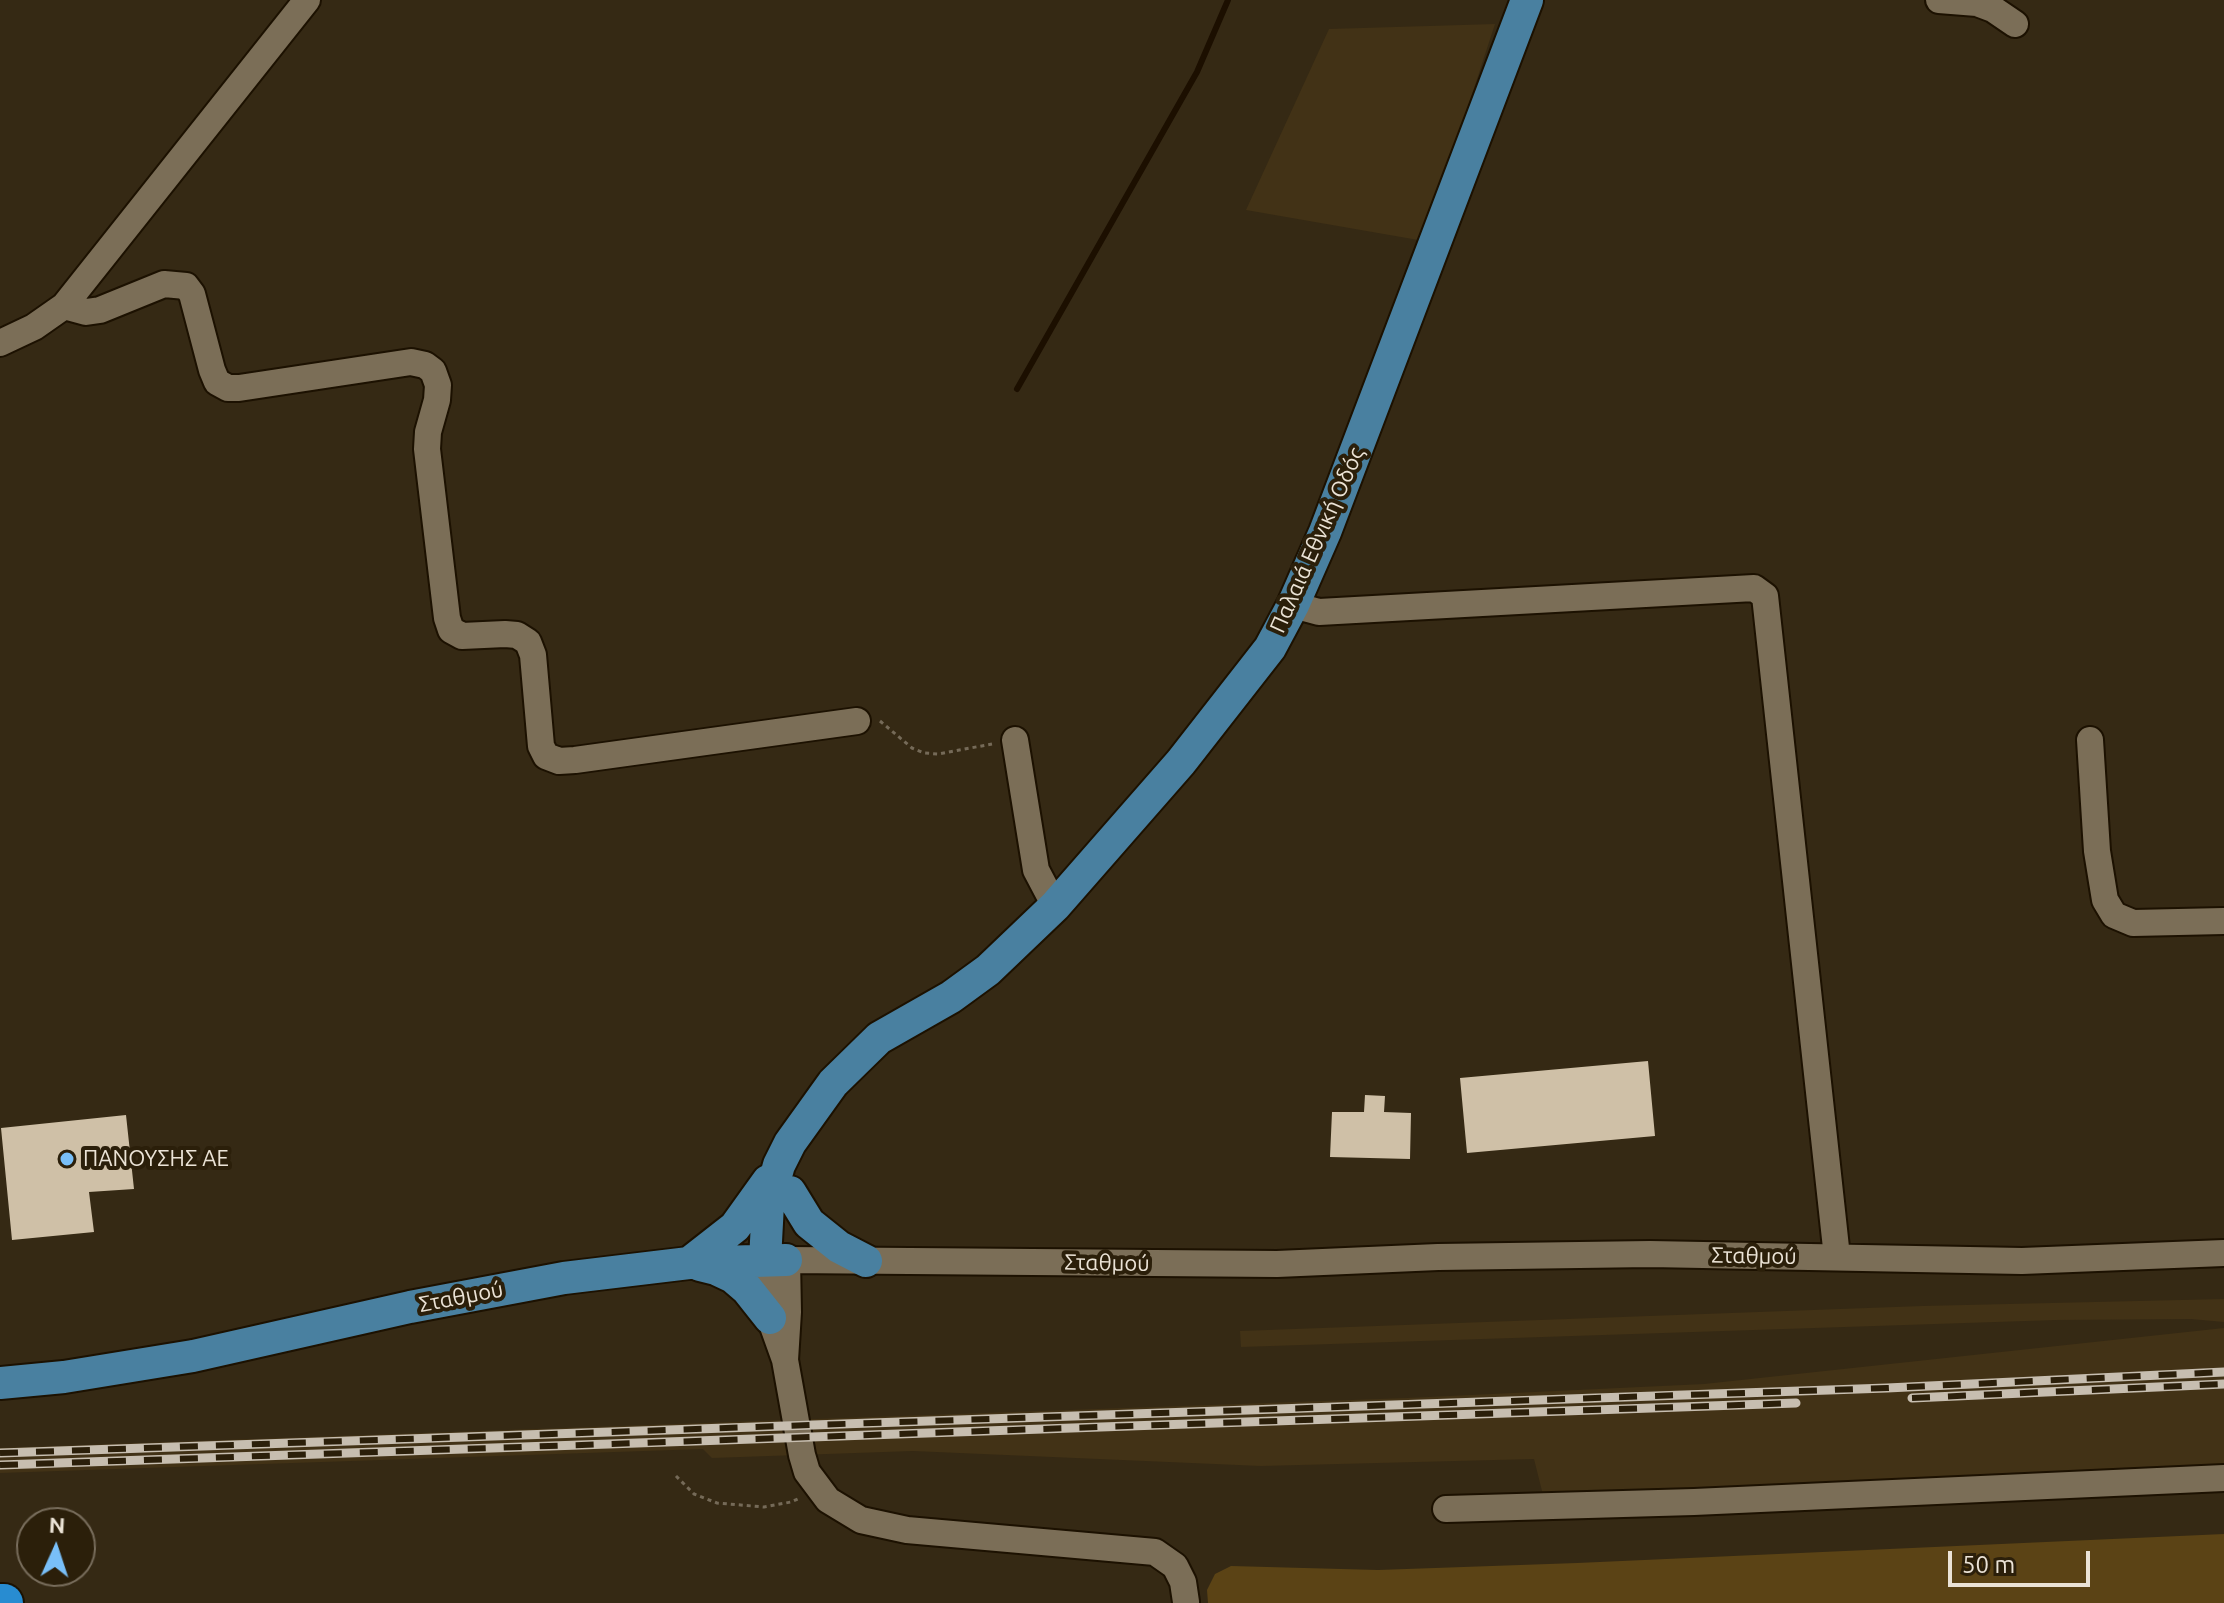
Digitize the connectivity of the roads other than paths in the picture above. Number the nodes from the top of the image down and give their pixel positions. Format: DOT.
graph roads {
  1 [pos="307,0"];
  2 [pos="1527,0"];
  3 [pos="1939,0"];
  4 [pos="2015,24"];
  5 [pos="64,306"];
  6 [pos="0,343"];
  7 [pos="1293,605"];
  8 [pos="857,721"];
  9 [pos="1015,740"];
  10 [pos="2090,740"];
  11 [pos="1055,906"];
  12 [pos="2224,921"];
  13 [pos="784,1179"];
  14 [pos="2224,1253"];
  15 [pos="1837,1257"];
  16 [pos="776,1260"];
  17 [pos="866,1261"];
  18 [pos="689,1263"];
  19 [pos="770,1318"];
  20 [pos="785,1360"];
  21 [pos="0,1383"];
  22 [pos="2224,1478"];
  23 [pos="1446,1509"];
  24 [pos="1186,1602"];
  1 -- 5 [label="street"];
  2 -- 7 [label="main road, Παλαιά Εθνική Οδός"];
  3 -- 4 [label="street"];
  5 -- 6 [label="street"];
  5 -- 8 [label="street"];
  7 -- 11 [label="main road, Παλαιά Εθνική Οδός"];
  7 -- 15 [label="street"];
  9 -- 11 [label="street"];
  10 -- 12 [label="street"];
  11 -- 13 [label="main road, Παλαιά Εθνική Οδός"];
  13 -- 16 [label="main road, Παλαιά Εθνική Οδός"];
  13 -- 17 [label="main road"];
  13 -- 18 [label="main road"];
  14 -- 15 [label="street, Σταθμού"];
  15 -- 17 [label="street, Σταθμού"];
  16 -- 17 [label="street, Σταθμού"];
  16 -- 18 [label="main road, Σταθμού"];
  16 -- 19 [label="street"];
  16 -- 20 [label="street"];
  18 -- 19 [label="main road"];
  18 -- 21 [label="main road, Σταθμού"];
  19 -- 20 [label="street"];
  20 -- 24 [label="street"];
  22 -- 23 [label="street"];
}
